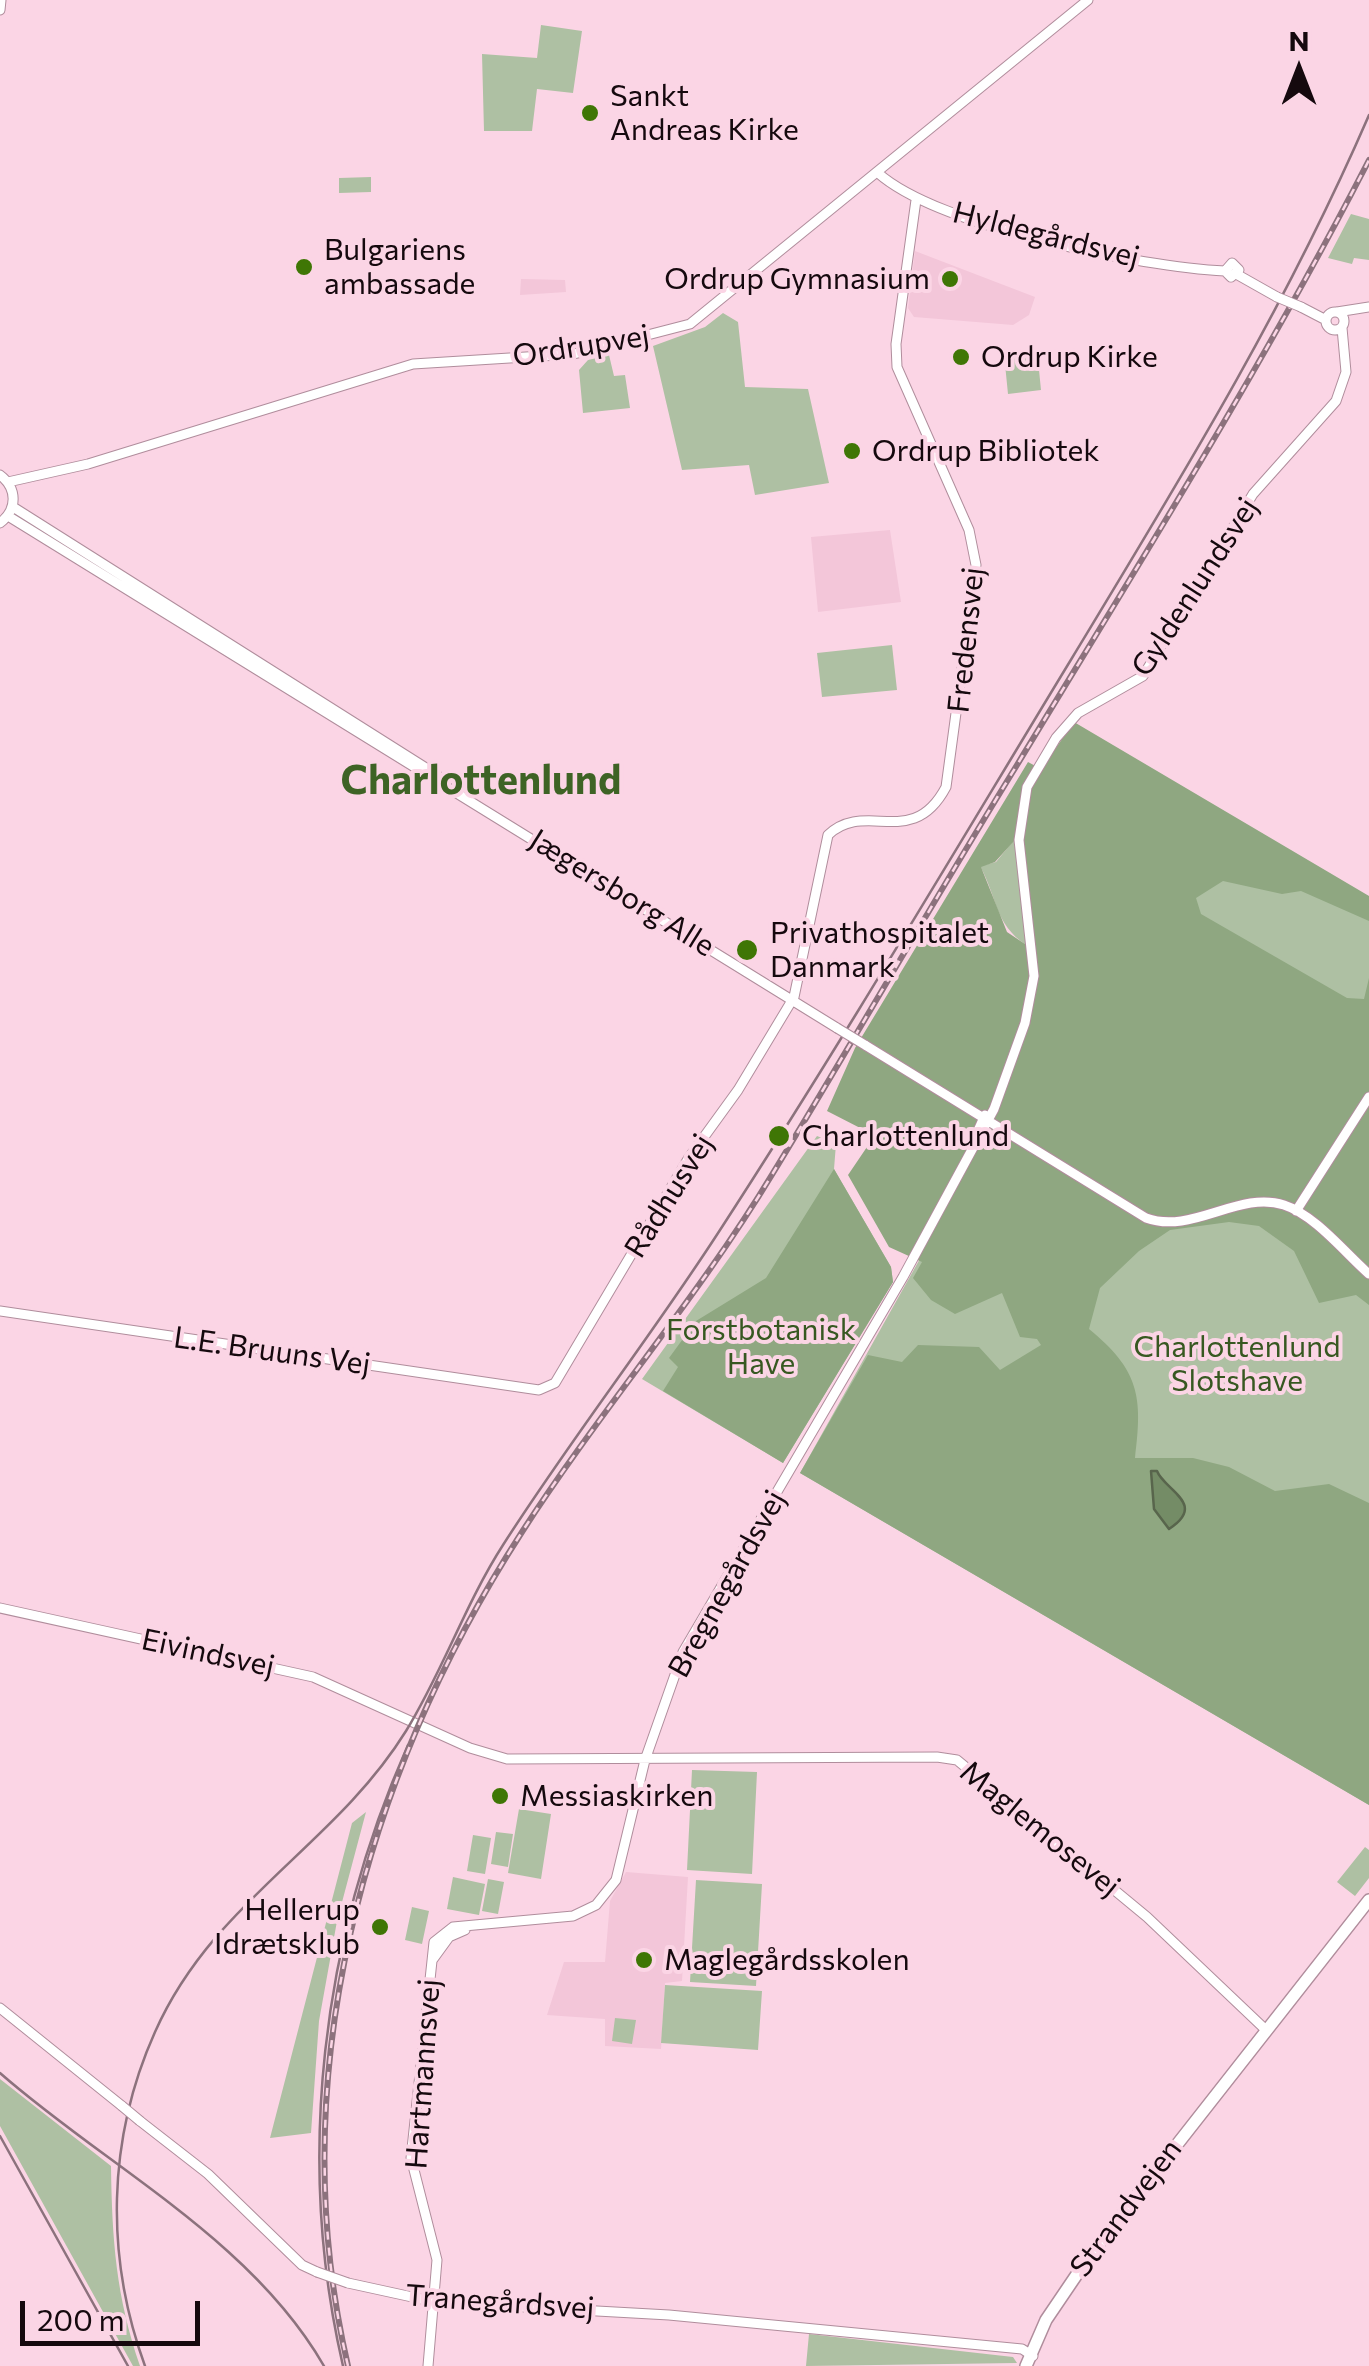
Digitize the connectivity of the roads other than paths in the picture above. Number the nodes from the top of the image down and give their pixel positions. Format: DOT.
graph roads {
  1 [pos="0,0"];
  2 [pos="1088,0"];
  3 [pos="0,10"];
  4 [pos="878,173"];
  5 [pos="916,200"];
  6 [pos="1368,307"];
  7 [pos="1336,320"];
  8 [pos="7,483"];
  9 [pos="7,515"];
  10 [pos="792,1000"];
  11 [pos="1369,1097"];
  12 [pos="986,1120"];
  13 [pos="1296,1211"];
  14 [pos="1369,1274"];
  15 [pos="0,1311"];
  16 [pos="545,1390"];
  17 [pos="0,1608"];
  18 [pos="409,1718"];
  19 [pos="645,1760"];
  20 [pos="1369,1900"];
  21 [pos="476,1926"];
  22 [pos="0,2008"];
  23 [pos="1267,2031"];
  24 [pos="435,2302"];
  25 [pos="1031,2361"];
  26 [pos="428,2366"];
  1 -- 3 [label="street"];
  2 -- 4 [label="street, Ordrupvej"];
  4 -- 5 [label="street, Hyldegårdsvej"];
  4 -- 8 [label="street, Ordrupvej"];
  5 -- 7 [label="street, Hyldegårdsvej, bridge"];
  5 -- 10 [label="street, Fredensvej"];
  6 -- 7 [label="street"];
  7 -- 12 [label="street, Gyldenlundsvej"];
  8 -- 9 [label="street"];
  9 -- 10 [label="street, Jægersborg Alle"];
  10 -- 12 [label="street, Jægersborg Alle, bridge"];
  10 -- 16 [label="street, Rådhusvej"];
  11 -- 13 [label="street"];
  12 -- 13 [label="street, Jægersborg Alle"];
  12 -- 19 [label="street, Bregnegårdsvej"];
  13 -- 14 [label="street"];
  15 -- 16 [label="street, L.E. Bruuns Vej"];
  17 -- 18 [label="street, Eivindsvej"];
  18 -- 19 [label="street, Maglemosevej"];
  19 -- 21 [label="street, Bregnegårdsvej"];
  19 -- 23 [label="street, Maglemosevej"];
  20 -- 23 [label="main road, Strandvejen"];
  21 -- 24 [label="street, Hartmannsvej"];
  22 -- 24 [label="street, Tranegårdsvej, bridge"];
  23 -- 25 [label="main road, Strandvejen"];
  24 -- 25 [label="street, Tranegårdsvej"];
  24 -- 26 [label="street, Hartmannsvej"];
}
